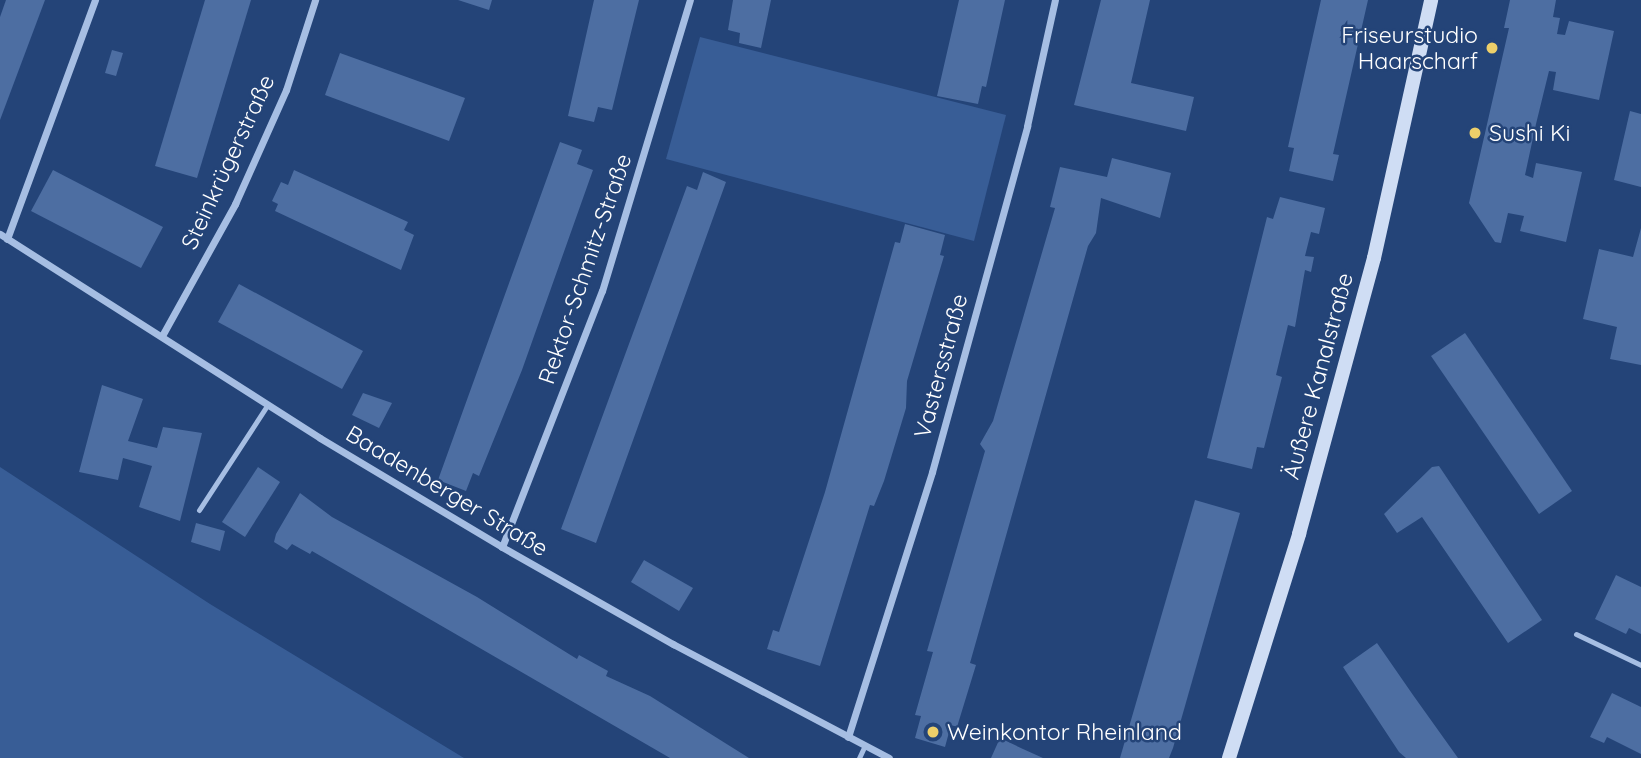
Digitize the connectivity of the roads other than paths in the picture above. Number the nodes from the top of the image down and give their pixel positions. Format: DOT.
graph roads {
  1 [pos="95,0"];
  2 [pos="315,0"];
  3 [pos="690,0"];
  4 [pos="1055,0"];
  5 [pos="1431,0"];
  6 [pos="4,237"];
  7 [pos="163,334"];
  8 [pos="268,404"];
  9 [pos="199,510"];
  10 [pos="502,547"];
  11 [pos="1576,634"];
  12 [pos="1641,665"];
  13 [pos="848,737"];
  14 [pos="865,746"];
  15 [pos="859,758"];
  16 [pos="889,758"];
  17 [pos="1228,758"];
  1 -- 6 [label="street"];
  2 -- 7 [label="street, Steinkrügerstraße"];
  3 -- 10 [label="street, Rektor-Schmitz-Straße"];
  4 -- 13 [label="street, Vastersstraße"];
  5 -- 17 [label="main road, Äußere Kanalstraße"];
  6 -- 7 [label="street, Baadenberger Straße"];
  7 -- 8 [label="street, Baadenberger Straße"];
  8 -- 9 [label="lane"];
  8 -- 10 [label="street, Baadenberger Straße"];
  10 -- 13 [label="street, Baadenberger Straße"];
  11 -- 12 [label="lane"];
  13 -- 14 [label="street, Baadenberger Straße"];
  14 -- 15 [label="lane"];
  14 -- 16 [label="street, Baadenberger Straße"];
}
